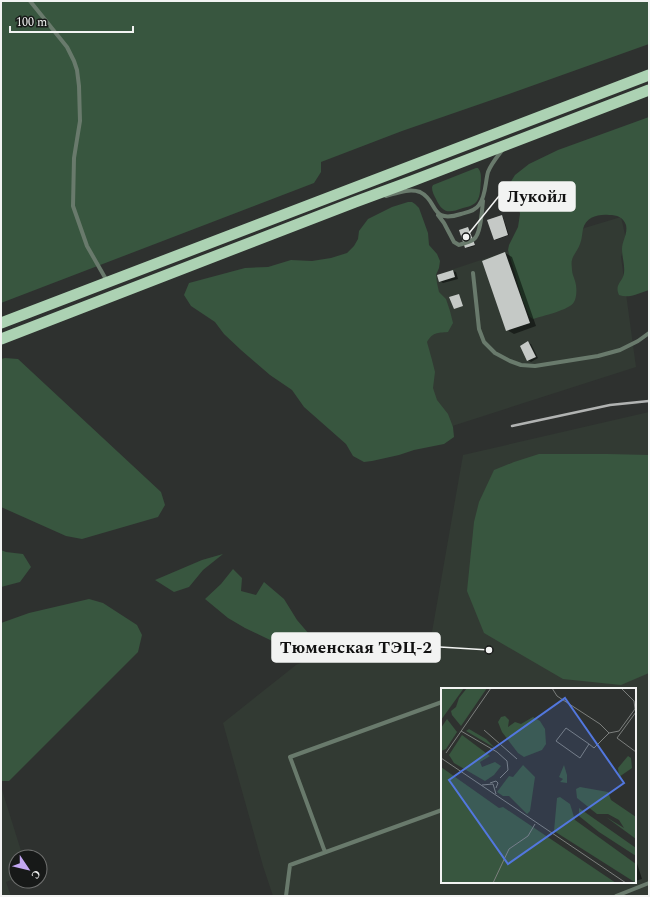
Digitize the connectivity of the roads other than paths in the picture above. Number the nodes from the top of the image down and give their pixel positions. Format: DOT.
graph roads {
  1 [pos="30,1"];
  2 [pos="649,75"];
  3 [pos="649,90"];
  4 [pos="506,145"];
  5 [pos="483,197"];
  6 [pos="355,202"];
  7 [pos="437,213"];
  8 [pos="473,273"];
  9 [pos="107,282"];
  10 [pos="1,323"];
  11 [pos="649,333"];
  12 [pos="1,339"];
  13 [pos="441,702"];
  14 [pos="441,810"];
  15 [pos="325,852"];
  16 [pos="649,883"];
  17 [pos="286,896"];
  18 [pos="616,896"];
  1 -- 9 [label="lane"];
  2 -- 9 [label="highway"];
  3 -- 4 [label="highway"];
  4 -- 5 [label="lane"];
  4 -- 6 [label="highway"];
  5 -- 7 [label="lane"];
  5 -- 7 [label="lane"];
  6 -- 7 [label="lane"];
  6 -- 12 [label="highway"];
  8 -- 11 [label="lane"];
  9 -- 10 [label="highway"];
  13 -- 15 [label="lane"];
  14 -- 15 [label="lane"];
  15 -- 17 [label="lane"];
  16 -- 18 [label="lane"];
}
